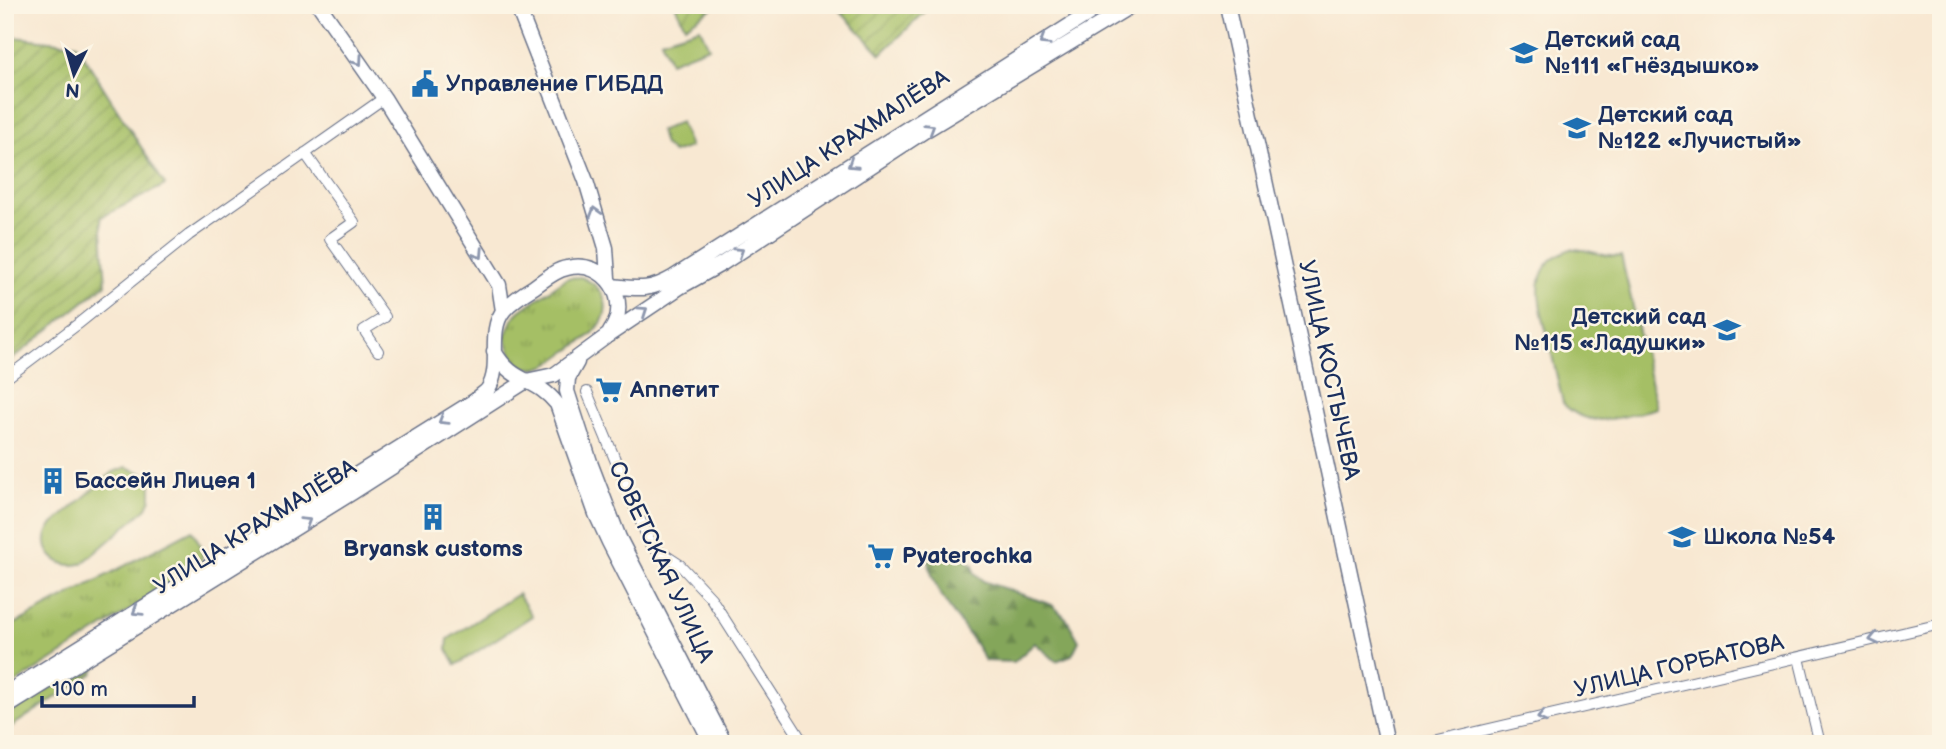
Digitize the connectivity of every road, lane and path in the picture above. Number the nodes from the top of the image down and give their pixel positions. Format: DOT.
graph roads {
  1 [pos="319,5"];
  2 [pos="517,5"];
  3 [pos="1102,5"];
  4 [pos="1132,5"];
  5 [pos="1227,5"];
  6 [pos="384,98"];
  7 [pos="305,153"];
  8 [pos="610,282"];
  9 [pos="503,311"];
  10 [pos="607,336"];
  11 [pos="378,351"];
  12 [pos="495,351"];
  13 [pos="580,356"];
  14 [pos="5,379"];
  15 [pos="526,381"];
  16 [pos="587,392"];
  17 [pos="1941,624"];
  18 [pos="1799,658"];
  19 [pos="5,694"];
  20 [pos="5,708"];
  21 [pos="712,744"];
  22 [pos="725,744"];
  23 [pos="804,744"];
  24 [pos="1387,744"];
  25 [pos="1425,744"];
  26 [pos="1820,744"];
  1 -- 6 [label="main road, one-way"];
  8 -- 2 [label="main road, one-way"];
  3 -- 8 [label="main road, УЛИЦА КРАХМАЛЁВА, one-way"];
  10 -- 4 [label="main road, УЛИЦА КРАХМАЛЁВА, one-way"];
  5 -- 24 [label="main road, УЛИЦА КОСТЫЧЕВА"];
  6 -- 7 [label="street"];
  6 -- 9 [label="main road, one-way"];
  7 -- 11 [label="street"];
  7 -- 14 [label="street"];
  8 -- 9 [label="main road"];
  8 -- 10 [label="main road"];
  9 -- 12 [label="main road"];
  10 -- 13 [label="main road"];
  12 -- 15 [label="main road"];
  12 -- 19 [label="main road, one-way"];
  13 -- 15 [label="main road"];
  13 -- 22 [label="main road, СОВЕТСКАЯ УЛИЦА"];
  20 -- 15 [label="main road, УЛИЦА КРАХМАЛЁВА, one-way"];
  15 -- 21 [label="main road, СОВЕТСКАЯ УЛИЦА"];
  16 -- 23 [label="street"];
  17 -- 18 [label="street, УЛИЦА ГОРБАТОВА, one-way"];
  18 -- 25 [label="street, УЛИЦА ГОРБАТОВА, one-way"];
  18 -- 26 [label="street"];
}
